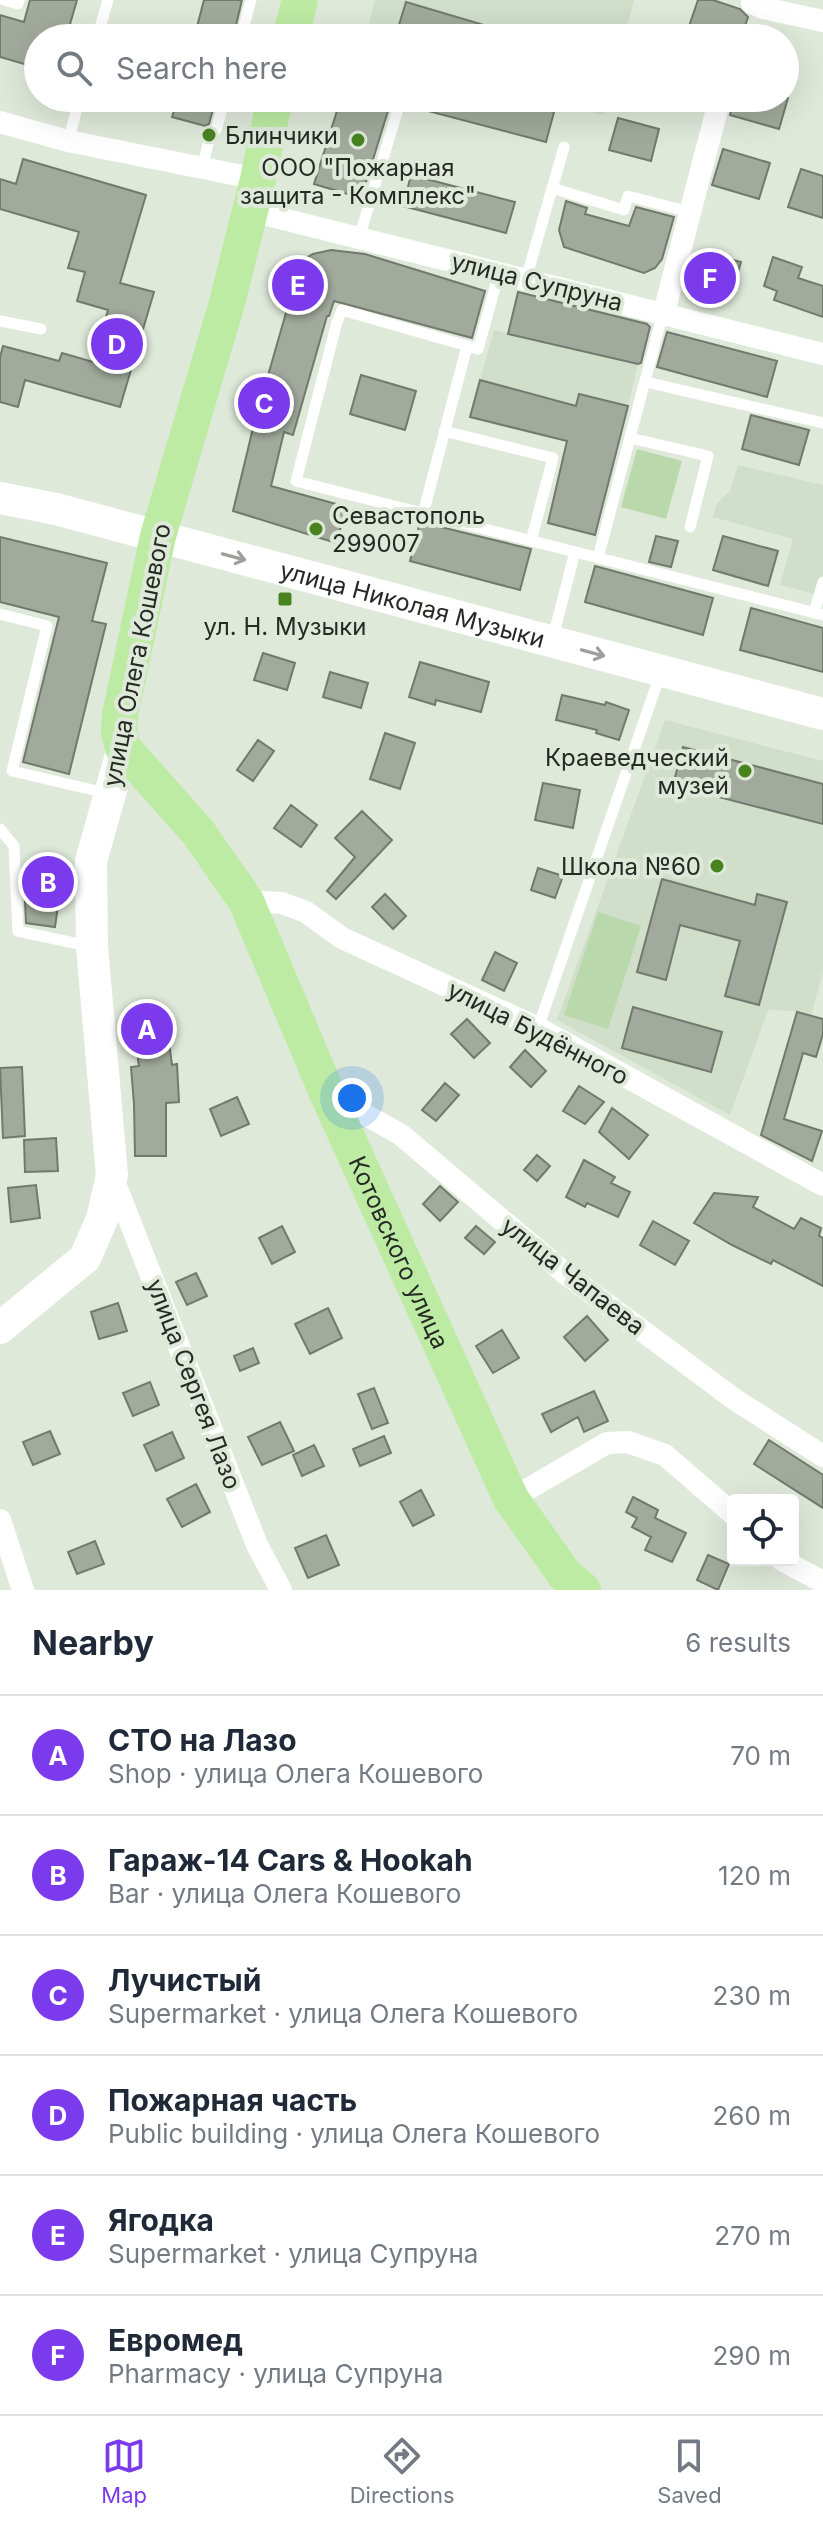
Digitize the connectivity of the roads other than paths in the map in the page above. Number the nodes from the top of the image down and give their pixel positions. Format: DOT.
graph roads {
  1 [pos="4,0"];
  2 [pos="19,0"];
  3 [pos="108,0"];
  4 [pos="251,0"];
  5 [pos="300,0"];
  6 [pos="752,3"];
  7 [pos="823,21"];
  8 [pos="101,24"];
  9 [pos="245,24"];
  10 [pos="294,24"];
  11 [pos="76,112"];
  12 [pos="221,112"];
  13 [pos="272,112"];
  14 [pos="397,112"];
  15 [pos="716,112"];
  16 [pos="0,122"];
  17 [pos="68,141"];
  18 [pos="564,147"];
  19 [pos="202,168"];
  20 [pos="552,188"];
  21 [pos="254,195"];
  22 [pos="690,212"];
  23 [pos="359,238"];
  24 [pos="499,273"];
  25 [pos="526,279"];
  26 [pos="664,312"];
  27 [pos="0,321"];
  28 [pos="41,329"];
  29 [pos="467,346"];
  30 [pos="823,354"];
  31 [pos="646,382"];
  32 [pos="823,423"];
  33 [pos="444,431"];
  34 [pos="630,438"];
  35 [pos="0,498"];
  36 [pos="423,514"];
  37 [pos="690,527"];
  38 [pos="158,536"];
  39 [pos="531,541"];
  40 [pos="575,552"];
  41 [pos="598,558"];
  42 [pos="823,582"];
  43 [pos="0,614"];
  44 [pos="818,614"];
  45 [pos="551,642"];
  46 [pos="661,671"];
  47 [pos="823,714"];
  48 [pos="123,748"];
  49 [pos="110,794"];
  50 [pos="0,829"];
  51 [pos="246,901"];
  52 [pos="92,947"];
  53 [pos="538,1028"];
  54 [pos="327,1093"];
  55 [pos="112,1175"];
  56 [pos="823,1185"];
  57 [pos="0,1328"];
  58 [pos="823,1456"];
  59 [pos="511,1499"];
  60 [pos="727,1509"];
  61 [pos="0,1520"];
  62 [pos="793,1566"];
  63 [pos="823,1582"];
  64 [pos="564,1585"];
  65 [pos="23,1590"];
  66 [pos="281,1590"];
  1 -- 2 [label="lane"];
  3 -- 8 [label="lane"];
  4 -- 9 [label="lane"];
  5 -- 10 [label="main road"];
  6 -- 7 [label="street"];
  11 -- 17 [label="lane"];
  12 -- 19 [label="lane"];
  13 -- 21 [label="main road, улица Олега Кошевого"];
  14 -- 23 [label="lane"];
  15 -- 22 [label="street"];
  16 -- 17 [label="street, улица Супруна"];
  17 -- 19 [label="street, улица Супруна"];
  18 -- 20 [label="lane"];
  19 -- 21 [label="street, улица Супруна"];
  20 -- 22 [label="lane"];
  20 -- 25 [label="lane"];
  21 -- 23 [label="street, улица Супруна"];
  21 -- 38 [label="main road, улица Олега Кошевого"];
  22 -- 26 [label="street"];
  23 -- 24 [label="street, улица Супруна"];
  24 -- 25 [label="street, улица Супруна"];
  24 -- 29 [label="lane"];
  25 -- 26 [label="street, улица Супруна"];
  26 -- 30 [label="street, улица Супруна"];
  26 -- 31 [label="lane"];
  27 -- 28 [label="lane"];
  29 -- 33 [label="lane"];
  29 -- 36 [label="lane"];
  31 -- 32 [label="lane"];
  31 -- 34 [label="lane"];
  33 -- 36 [label="lane"];
  33 -- 39 [label="lane"];
  34 -- 37 [label="lane"];
  34 -- 41 [label="lane"];
  35 -- 38 [label="main road, улица Николая Музыки"];
  36 -- 39 [label="lane"];
  38 -- 45 [label="main road, улица Николая Музыки, one-way"];
  38 -- 48 [label="main road, улица Олега Кошевого"];
  39 -- 40 [label="lane"];
  40 -- 41 [label="lane"];
  40 -- 45 [label="lane"];
  41 -- 44 [label="lane"];
  42 -- 44 [label="lane"];
  43 -- 49 [label="lane"];
  45 -- 46 [label="main road, улица Николая Музыки, one-way"];
  46 -- 47 [label="main road, улица Николая Музыки"];
  46 -- 53 [label="lane"];
  48 -- 49 [label="main road, улица Олега Кошевого"];
  48 -- 51 [label="main road, Котовского улица"];
  49 -- 52 [label="main road, улица Олега Кошевого"];
  50 -- 52 [label="lane"];
  51 -- 53 [label="street, улица Будённого"];
  51 -- 54 [label="main road, Котовского улица"];
  52 -- 55 [label="main road, улица Олега Кошевого"];
  53 -- 56 [label="street, улица Будённого"];
  54 -- 58 [label="street, улица Чапаева"];
  54 -- 59 [label="main road, Котовского улица"];
  55 -- 57 [label="main road, улица Олега Кошевого"];
  55 -- 66 [label="street, улица Сергея Лазо"];
  59 -- 60 [label="street"];
  59 -- 64 [label="main road, Котовского улица"];
  61 -- 65 [label="street"];
  62 -- 63 [label="street"];
}
